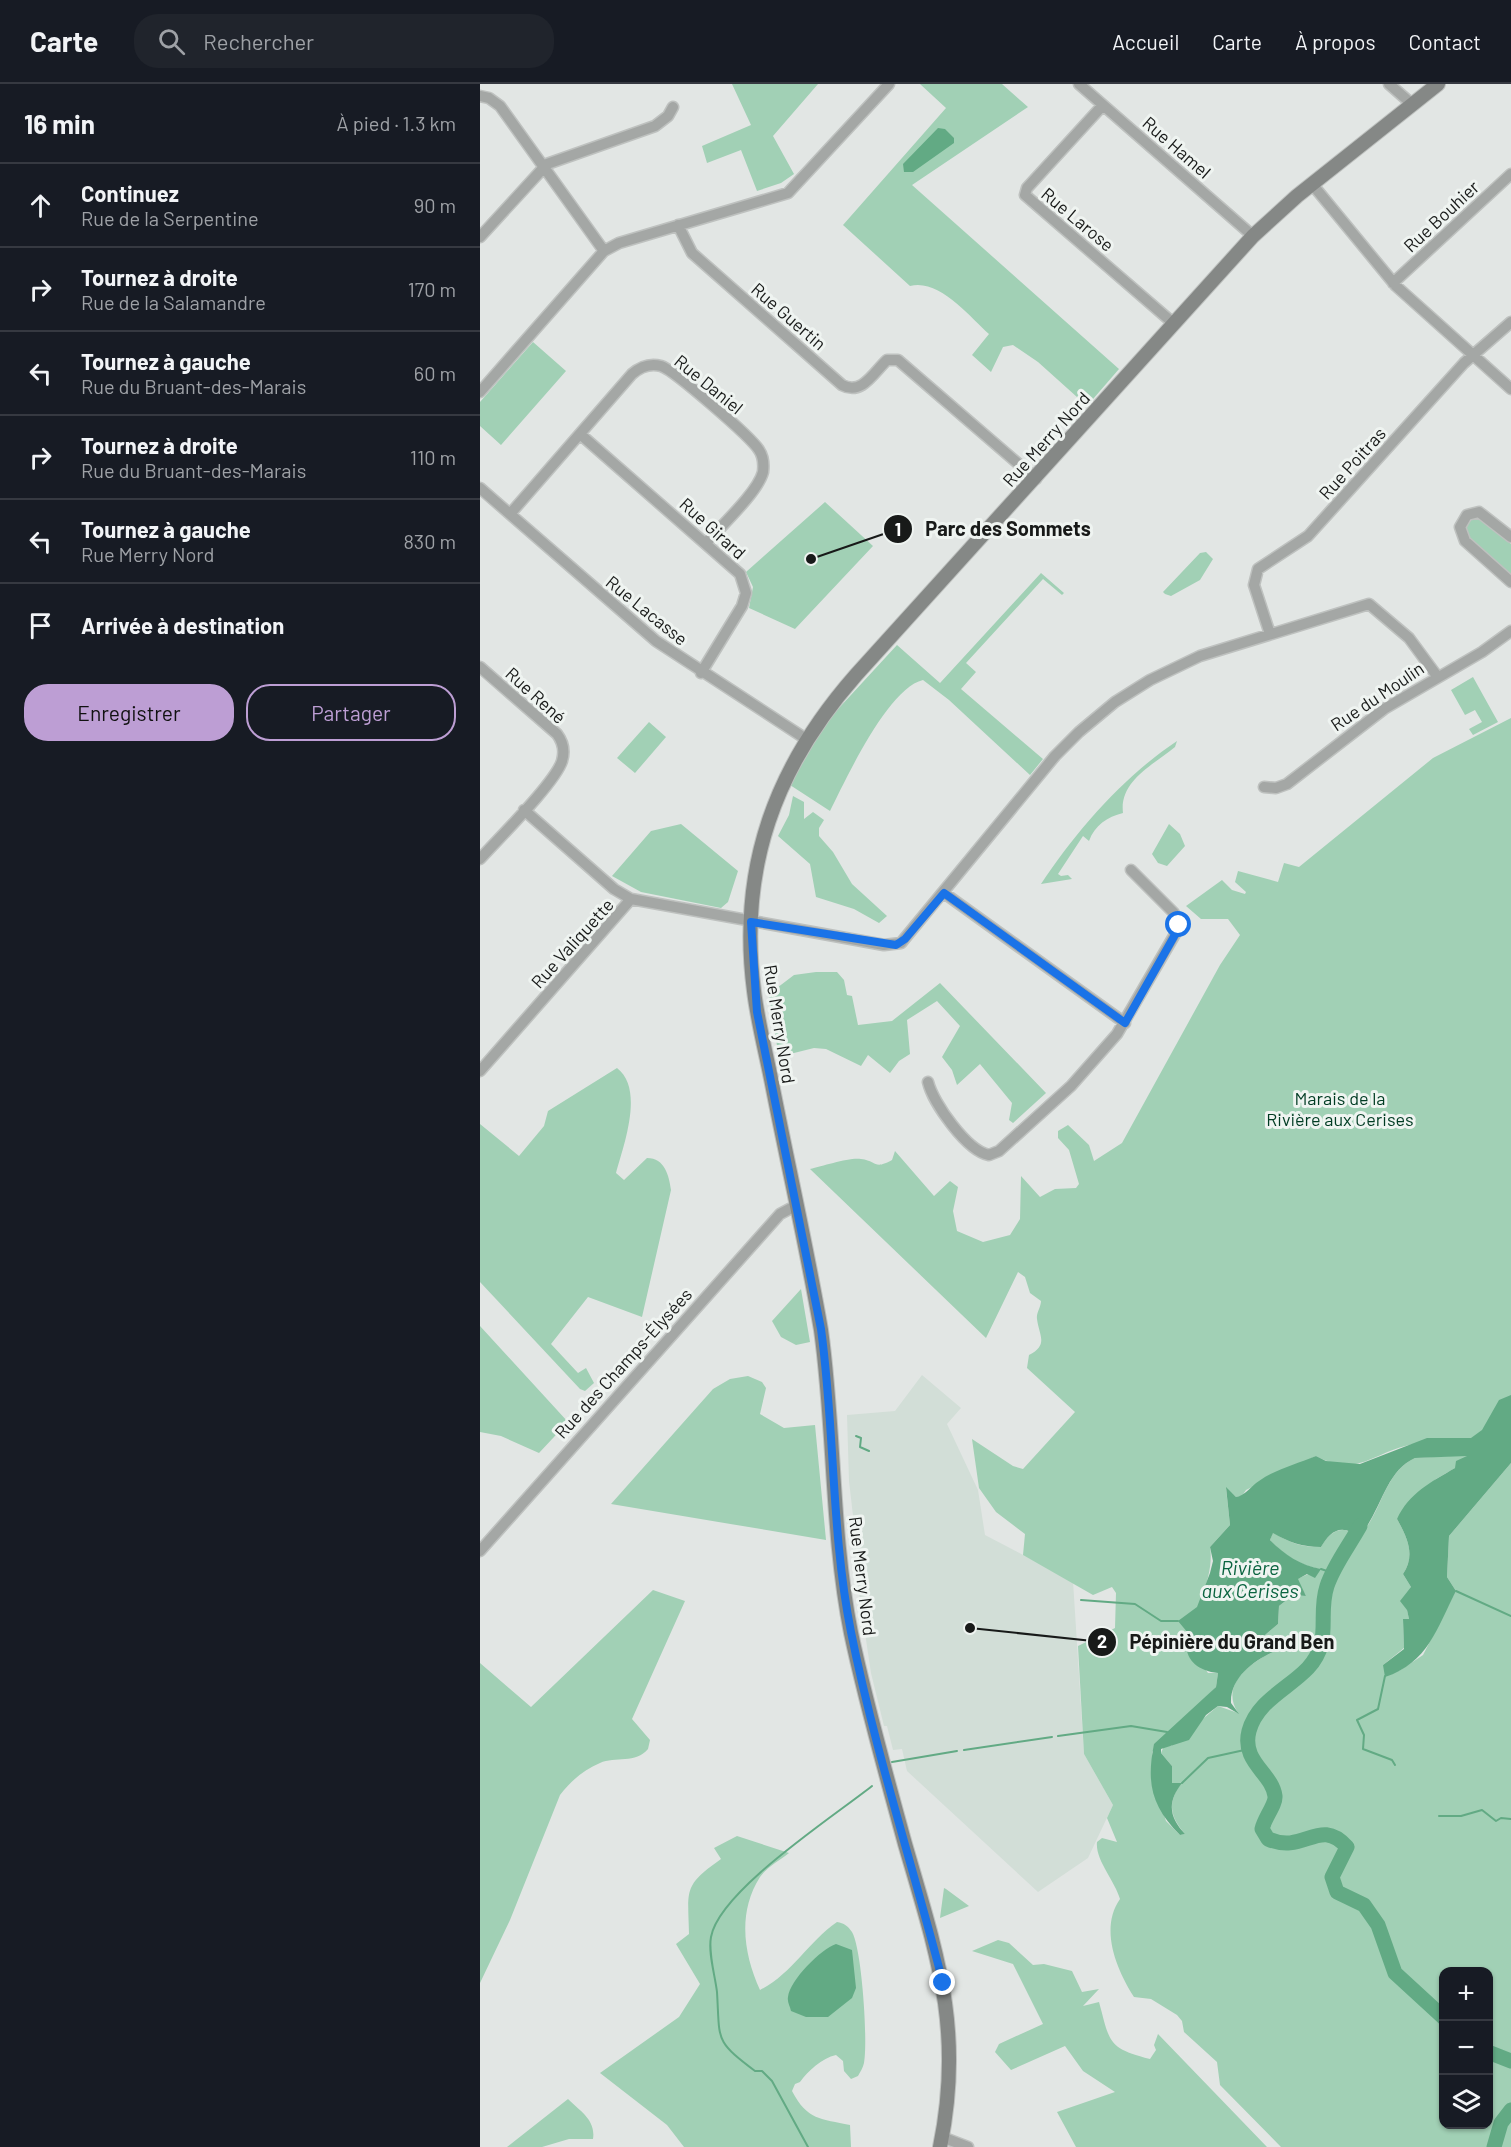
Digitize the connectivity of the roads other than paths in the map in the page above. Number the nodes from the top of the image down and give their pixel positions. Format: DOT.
graph roads {
  1 [pos="889,84"];
  2 [pos="1079,84"];
  3 [pos="1389,84"];
  4 [pos="1438,84"];
  5 [pos="480,96"];
  6 [pos="1103,105"];
  7 [pos="1413,105"];
  8 [pos="673,107"];
  9 [pos="544,166"];
  10 [pos="1511,174"];
  11 [pos="1312,184"];
  12 [pos="678,225"];
  13 [pos="1253,236"];
  14 [pos="480,237"];
  15 [pos="604,251"];
  16 [pos="1393,282"];
  17 [pos="1511,322"];
  18 [pos="1173,323"];
  19 [pos="1473,356"];
  20 [pos="1511,389"];
  21 [pos="480,392"];
  22 [pos="580,434"];
  23 [pos="1036,479"];
  24 [pos="480,488"];
  25 [pos="510,514"];
  26 [pos="1511,537"];
  27 [pos="706,543"];
  28 [pos="1511,582"];
  29 [pos="1511,631"];
  30 [pos="1270,634"];
  31 [pos="480,667"];
  32 [pos="701,673"];
  33 [pos="1437,676"];
  34 [pos="806,739"];
  35 [pos="1264,788"];
  36 [pos="524,810"];
  37 [pos="480,859"];
  38 [pos="1131,870"];
  39 [pos="944,893"];
  40 [pos="631,899"];
  41 [pos="751,922"];
  42 [pos="1125,1023"];
  43 [pos="480,1071"];
  44 [pos="928,1082"];
  45 [pos="797,1205"];
  46 [pos="480,1551"];
  47 [pos="941,2142"];
  48 [pos="968,2147"];
  1 -- 12 [label="street"];
  2 -- 6 [label="street, Rue Hamel"];
  3 -- 7 [label="street"];
  4 -- 7 [label="main road, Rue Merry Nord"];
  5 -- 9 [label="street"];
  6 -- 13 [label="street, Rue Hamel"];
  6 -- 18 [label="street, Rue Larose"];
  7 -- 11 [label="main road, Rue Merry Nord"];
  8 -- 9 [label="street"];
  9 -- 14 [label="street"];
  9 -- 15 [label="street"];
  10 -- 16 [label="street, Rue Bouhier"];
  11 -- 13 [label="main road, Rue Merry Nord"];
  11 -- 16 [label="street"];
  12 -- 15 [label="street"];
  12 -- 23 [label="street, Rue Guertin"];
  13 -- 18 [label="main road, Rue Merry Nord"];
  15 -- 21 [label="street"];
  16 -- 19 [label="street"];
  17 -- 19 [label="street, Rue Poitras"];
  18 -- 23 [label="main road, Rue Merry Nord"];
  19 -- 20 [label="street"];
  19 -- 30 [label="street, Rue Poitras"];
  22 -- 25 [label="street, Rue Daniel"];
  22 -- 27 [label="street, Rue Girard"];
  22 -- 27 [label="street, Rue Daniel"];
  23 -- 34 [label="main road, Rue Merry Nord"];
  24 -- 25 [label="street, Rue Lacasse"];
  25 -- 32 [label="street, Rue Lacasse"];
  26 -- 28 [label="street"];
  27 -- 32 [label="street, Rue Girard"];
  29 -- 33 [label="street, Rue du Moulin"];
  30 -- 33 [label="street"];
  30 -- 39 [label="street"];
  31 -- 36 [label="street, Rue René"];
  32 -- 34 [label="street, Rue Lacasse"];
  33 -- 35 [label="street, Rue du Moulin"];
  34 -- 41 [label="main road, Rue Merry Nord"];
  36 -- 37 [label="street, Rue René"];
  36 -- 40 [label="street"];
  38 -- 42 [label="street"];
  39 -- 41 [label="street, Rue Valiquette"];
  39 -- 42 [label="street"];
  40 -- 41 [label="street, Rue Valiquette"];
  40 -- 43 [label="street, Rue Valiquette"];
  41 -- 45 [label="main road, Rue Merry Nord"];
  42 -- 44 [label="street"];
  45 -- 46 [label="street, Rue des Champs-Élysées"];
  45 -- 47 [label="main road, Rue Merry Nord"];
  47 -- 48 [label="street"];
}
